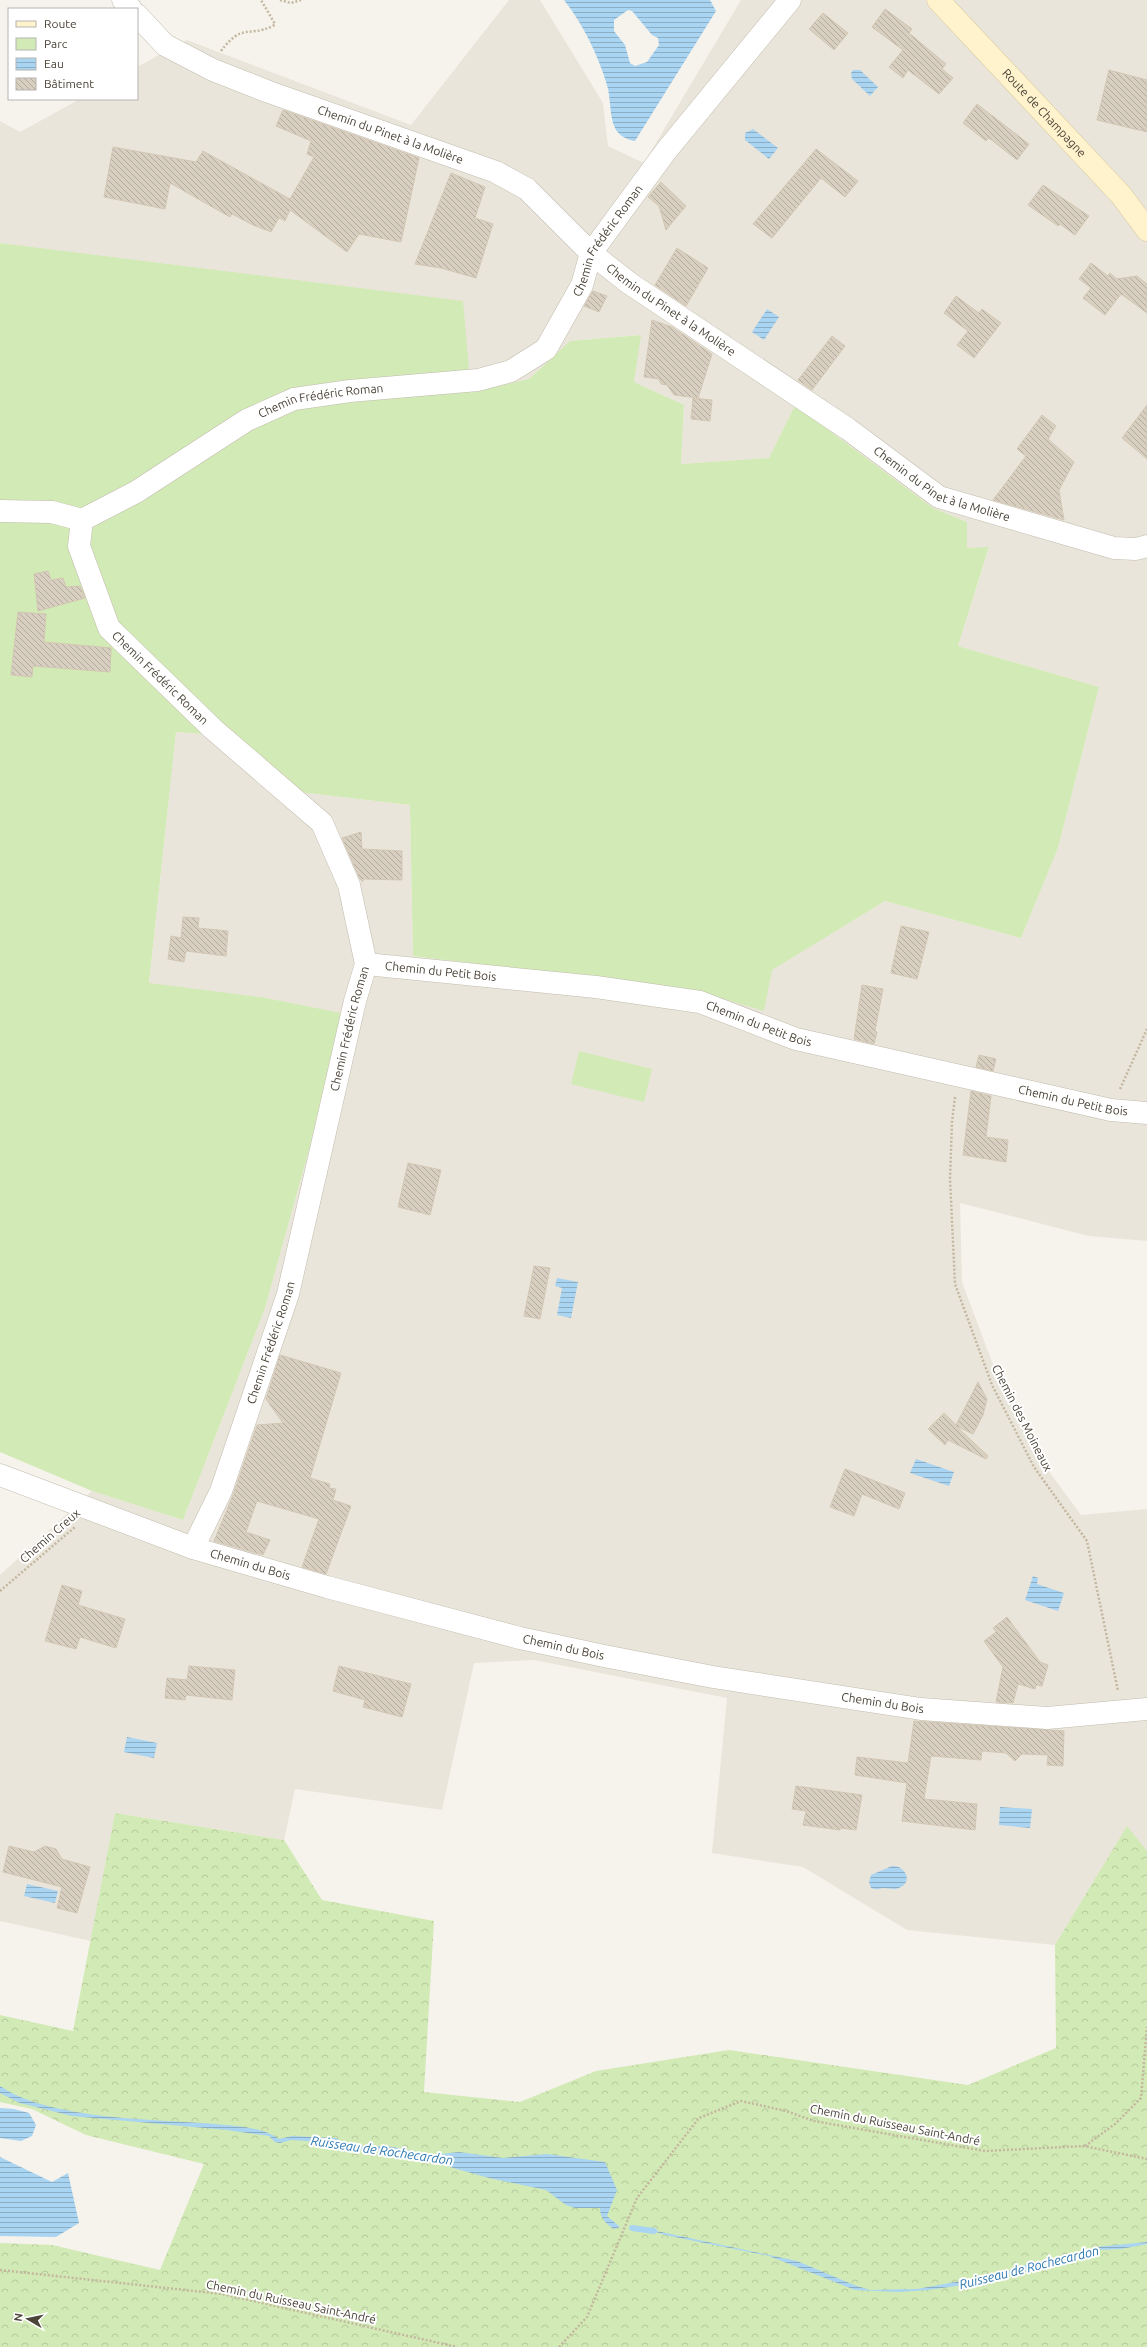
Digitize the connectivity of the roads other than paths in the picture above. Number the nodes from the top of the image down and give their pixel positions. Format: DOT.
graph roads {
  1 [pos="123,0"];
  2 [pos="790,0"];
  3 [pos="938,0"];
  4 [pos="130,8"];
  5 [pos="138,16"];
  6 [pos="1147,230"];
  7 [pos="591,253"];
  8 [pos="0,511"];
  9 [pos="82,520"];
  10 [pos="1143,552"];
  11 [pos="366,964"];
  12 [pos="1147,1113"];
  13 [pos="0,1476"];
  14 [pos="193,1548"];
  15 [pos="1147,1709"];
  1 -- 4 [label="street"];
  2 -- 7 [label="street, Chemin Frédéric Roman"];
  3 -- 6 [label="street, Route de Champagne"];
  5 -- 7 [label="street, Chemin du Pinet à la Molière"];
  7 -- 9 [label="street, Chemin Frédéric Roman"];
  7 -- 10 [label="street, Chemin du Pinet à la Molière"];
  8 -- 9 [label="street"];
  9 -- 11 [label="street, Chemin Frédéric Roman"];
  11 -- 12 [label="street, Chemin du Petit Bois"];
  11 -- 14 [label="street, Chemin Frédéric Roman"];
  13 -- 14 [label="street, Chemin du Bois"];
  14 -- 15 [label="street, Chemin du Bois"];
}
